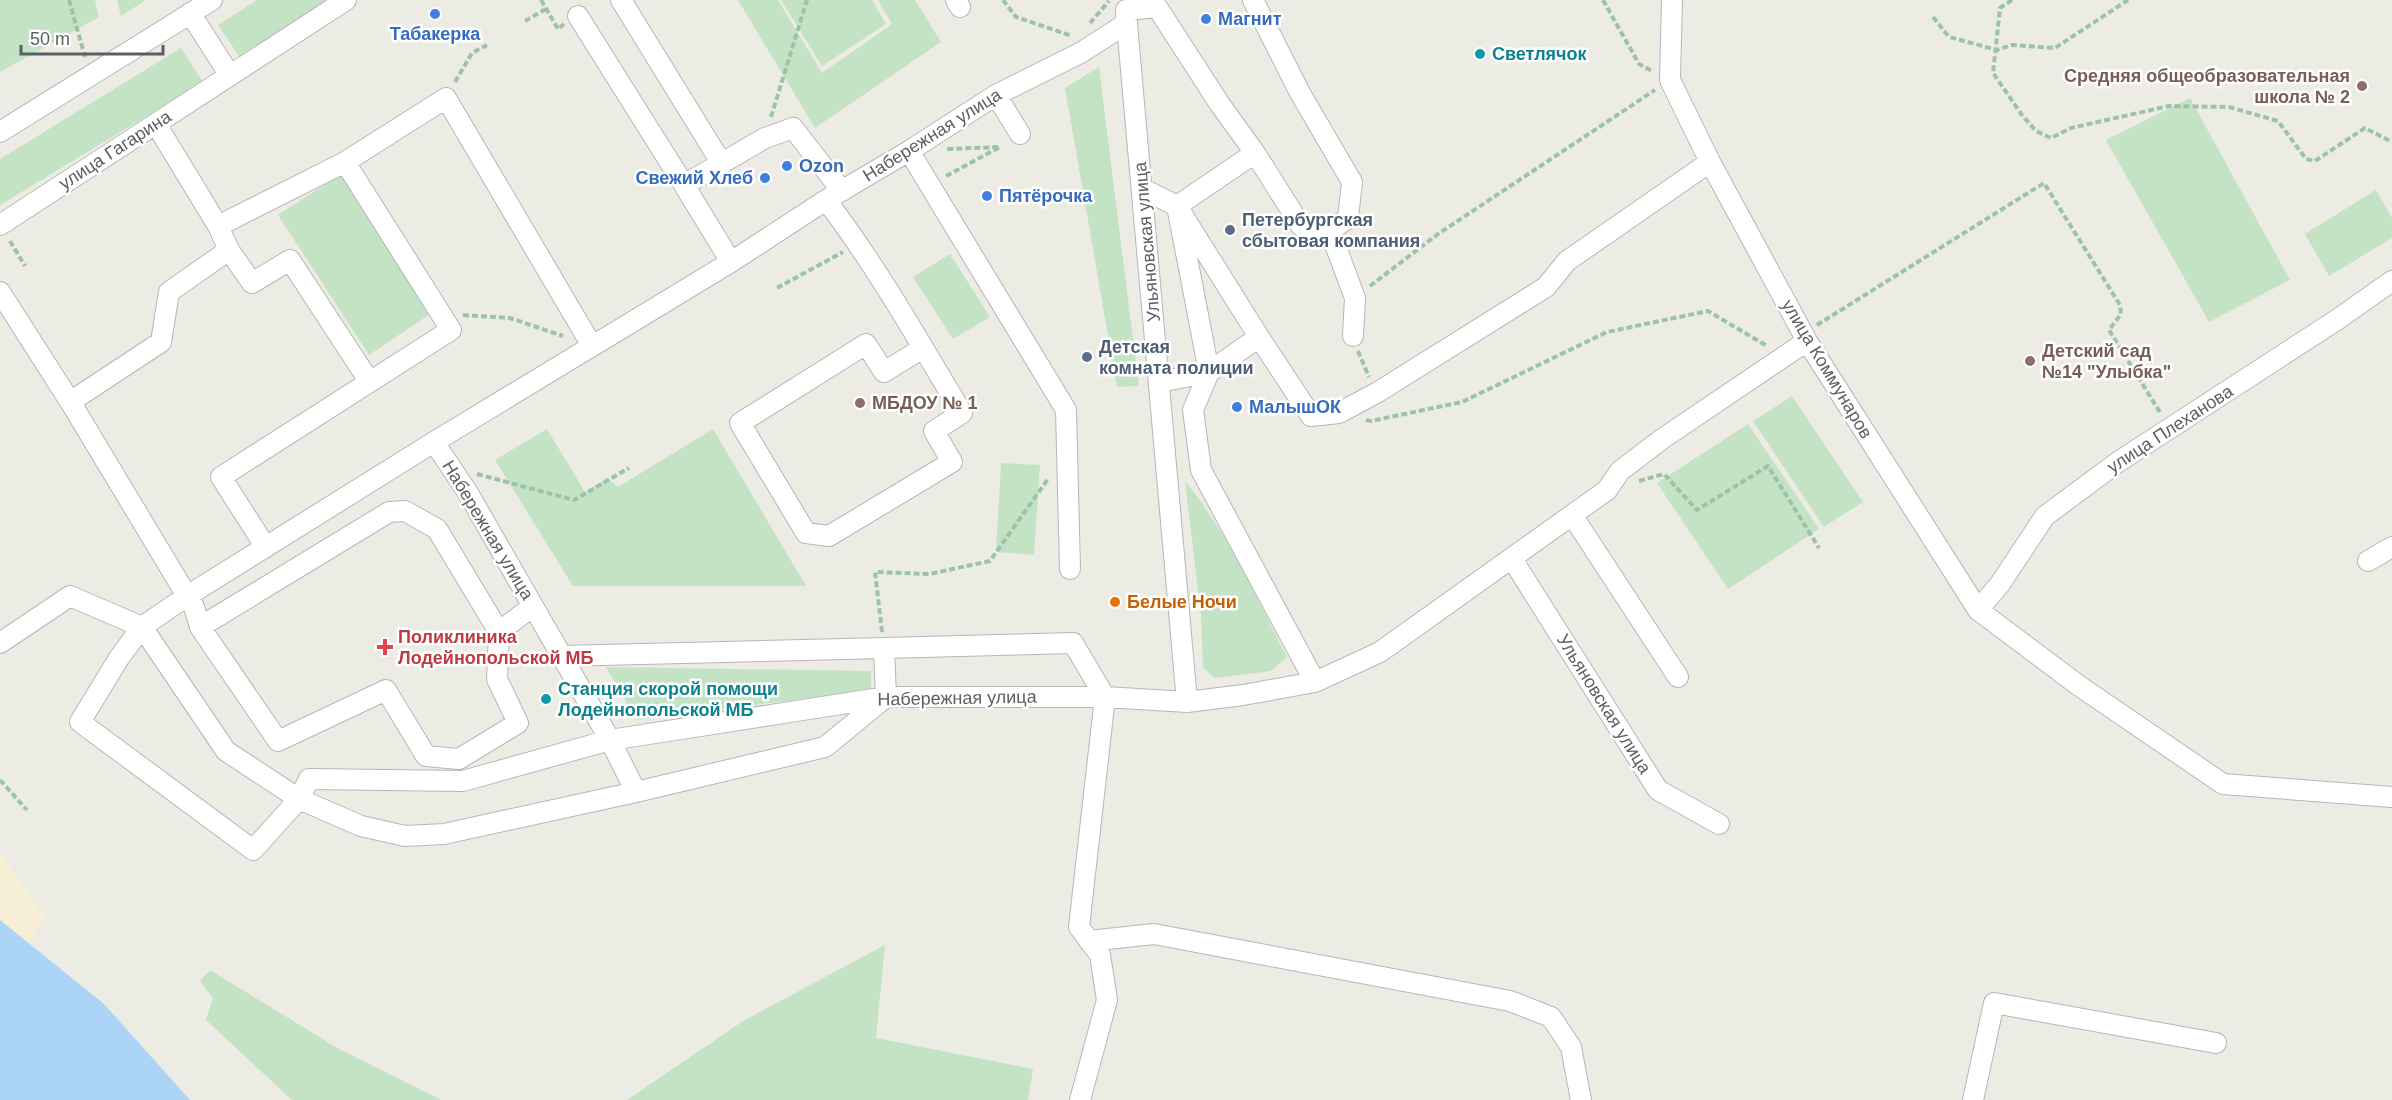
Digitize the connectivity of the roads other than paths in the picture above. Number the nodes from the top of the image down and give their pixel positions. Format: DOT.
graph roads {
  1 [pos="212,0"];
  2 [pos="346,0"];
  3 [pos="621,0"];
  4 [pos="1253,0"];
  5 [pos="1672,0"];
  6 [pos="1125,7"];
  7 [pos="190,13"];
  8 [pos="578,16"];
  9 [pos="229,74"];
  10 [pos="996,95"];
  11 [pos="156,124"];
  12 [pos="0,132"];
  13 [pos="1020,134"];
  14 [pos="909,151"];
  15 [pos="1255,153"];
  16 [pos="345,162"];
  17 [pos="1710,162"];
  18 [pos="722,164"];
  19 [pos="684,185"];
  20 [pos="1143,189"];
  21 [pos="834,195"];
  22 [pos="1177,206"];
  23 [pos="0,225"];
  24 [pos="218,226"];
  25 [pos="1330,231"];
  26 [pos="229,250"];
  27 [pos="731,262"];
  28 [pos="2392,281"];
  29 [pos="0,292"];
  30 [pos="1353,336"];
  31 [pos="1259,337"];
  32 [pos="1805,337"];
  33 [pos="592,346"];
  34 [pos="923,348"];
  35 [pos="1209,372"];
  36 [pos="369,381"];
  37 [pos="1160,382"];
  38 [pos="70,402"];
  39 [pos="434,442"];
  40 [pos="1572,515"];
  41 [pos="266,546"];
  42 [pos="2392,547"];
  43 [pos="1512,559"];
  44 [pos="2368,561"];
  45 [pos="1070,569"];
  46 [pos="188,596"];
  47 [pos="533,606"];
  48 [pos="1978,610"];
  49 [pos="142,627"];
  50 [pos="200,627"];
  51 [pos="499,632"];
  52 [pos="0,643"];
  53 [pos="884,648"];
  54 [pos="560,656"];
  55 [pos="1678,677"];
  56 [pos="1315,682"];
  57 [pos="886,697"];
  58 [pos="1105,697"];
  59 [pos="1186,702"];
  60 [pos="610,740"];
  61 [pos="636,792"];
  62 [pos="2392,797"];
  63 [pos="299,799"];
  64 [pos="1719,824"];
  65 [pos="1089,941"];
  66 [pos="2216,1042"];
  67 [pos="1080,1100"];
  68 [pos="1581,1100"];
  69 [pos="1973,1100"];
  1 -- 7 [label="street"];
  2 -- 9 [label="street, улица Гагарина"];
  3 -- 18 [label="street"];
  4 -- 25 [label="street"];
  5 -- 17 [label="street, улица Коммунаров"];
  6 -- 10 [label="street, Набережная улица"];
  6 -- 15 [label="street"];
  6 -- 20 [label="street, Ульяновская улица"];
  7 -- 9 [label="street"];
  7 -- 12 [label="street"];
  8 -- 19 [label="street"];
  9 -- 11 [label="street, улица Гагарина"];
  10 -- 13 [label="street"];
  10 -- 14 [label="street, Набережная улица"];
  11 -- 23 [label="street, улица Гагарина"];
  11 -- 24 [label="street"];
  14 -- 21 [label="street, Набережная улица"];
  14 -- 45 [label="street"];
  15 -- 22 [label="street"];
  15 -- 25 [label="street"];
  16 -- 24 [label="street"];
  16 -- 33 [label="street"];
  16 -- 36 [label="street"];
  17 -- 31 [label="street"];
  17 -- 32 [label="street, улица Коммунаров"];
  18 -- 19 [label="street"];
  18 -- 21 [label="street"];
  19 -- 27 [label="street"];
  20 -- 22 [label="street"];
  20 -- 37 [label="street, Ульяновская улица"];
  21 -- 27 [label="street, Набережная улица"];
  21 -- 34 [label="street"];
  22 -- 31 [label="street"];
  22 -- 35 [label="street"];
  24 -- 26 [label="street"];
  25 -- 30 [label="street"];
  26 -- 36 [label="street"];
  26 -- 38 [label="street"];
  27 -- 33 [label="street, Набережная улица"];
  28 -- 48 [label="street, улица Плеханова"];
  29 -- 38 [label="street"];
  31 -- 35 [label="street"];
  32 -- 40 [label="street, Набережная улица"];
  32 -- 48 [label="street, улица Коммунаров"];
  33 -- 39 [label="street, Набережная улица"];
  34 -- 34 [label="street"];
  35 -- 37 [label="street"];
  35 -- 56 [label="street"];
  36 -- 41 [label="street"];
  37 -- 59 [label="street, Ульяновская улица"];
  38 -- 46 [label="street"];
  39 -- 41 [label="street, Набережная улица"];
  39 -- 47 [label="street, Набережная улица"];
  40 -- 43 [label="street, Набережная улица"];
  40 -- 55 [label="street"];
  41 -- 46 [label="street, Набережная улица"];
  42 -- 44 [label="street"];
  43 -- 56 [label="street, Набережная улица"];
  43 -- 64 [label="street, Ульяновская улица"];
  46 -- 49 [label="street, Набережная улица"];
  46 -- 50 [label="street"];
  47 -- 51 [label="street"];
  47 -- 54 [label="street, Набережная улица"];
  48 -- 62 [label="street, улица Коммунаров"];
  49 -- 52 [label="street"];
  49 -- 63 [label="street"];
  49 -- 63 [label="street, Набережная улица"];
  50 -- 51 [label="street"];
  50 -- 51 [label="street"];
  53 -- 54 [label="street"];
  53 -- 57 [label="street"];
  53 -- 58 [label="street"];
  54 -- 60 [label="street, Набережная улица"];
  56 -- 59 [label="street, Набережная улица"];
  57 -- 58 [label="street, Набережная улица"];
  57 -- 60 [label="street, Набережная улица"];
  57 -- 61 [label="street"];
  58 -- 59 [label="street, Набережная улица"];
  58 -- 65 [label="street"];
  60 -- 61 [label="street"];
  60 -- 63 [label="street"];
  61 -- 63 [label="street"];
  65 -- 67 [label="street"];
  65 -- 68 [label="street"];
  66 -- 69 [label="street"];
}
